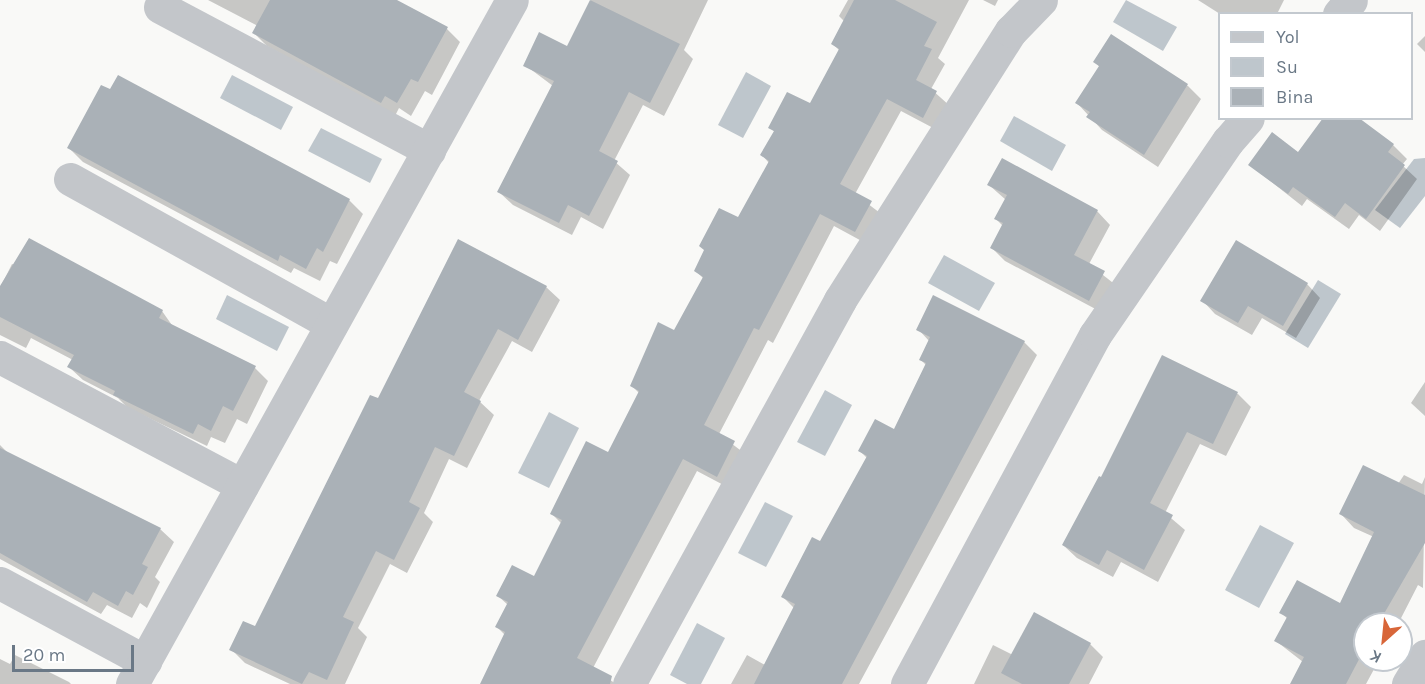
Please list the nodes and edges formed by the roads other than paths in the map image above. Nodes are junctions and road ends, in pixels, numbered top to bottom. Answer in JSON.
{"nodes":[{"id":1,"x":512,"y":0,"type":"edge"},
{"id":2,"x":1041,"y":0,"type":"edge"},
{"id":3,"x":1351,"y":0,"type":"edge"},
{"id":4,"x":159,"y":7,"type":"dead end"},
{"id":5,"x":1341,"y":12,"type":"edge"},
{"id":6,"x":1246,"y":120,"type":"edge"},
{"id":7,"x":429,"y":150,"type":"junction"},
{"id":8,"x":70,"y":178,"type":"dead end"},
{"id":9,"x":332,"y":324,"type":"junction"},
{"id":10,"x":0,"y":357,"type":"edge"},
{"id":11,"x":242,"y":485,"type":"junction"},
{"id":12,"x":0,"y":582,"type":"edge"},
{"id":13,"x":1425,"y":657,"type":"edge"},
{"id":14,"x":139,"y":673,"type":"edge"},
{"id":15,"x":629,"y":684,"type":"edge"},
{"id":16,"x":906,"y":684,"type":"edge"},
{"id":17,"x":1408,"y":684,"type":"edge"}],
"edges":[{"from":1,"to":7,"type":"street"},
{"from":2,"to":15,"type":"street"},
{"from":3,"to":5,"type":"street"},
{"from":4,"to":7,"type":"street"},
{"from":6,"to":16,"type":"street"},
{"from":7,"to":9,"type":"street"},
{"from":8,"to":9,"type":"street"},
{"from":9,"to":11,"type":"street"},
{"from":10,"to":11,"type":"street"},
{"from":11,"to":14,"type":"street"},
{"from":12,"to":14,"type":"street"},
{"from":13,"to":17,"type":"street"}]}
